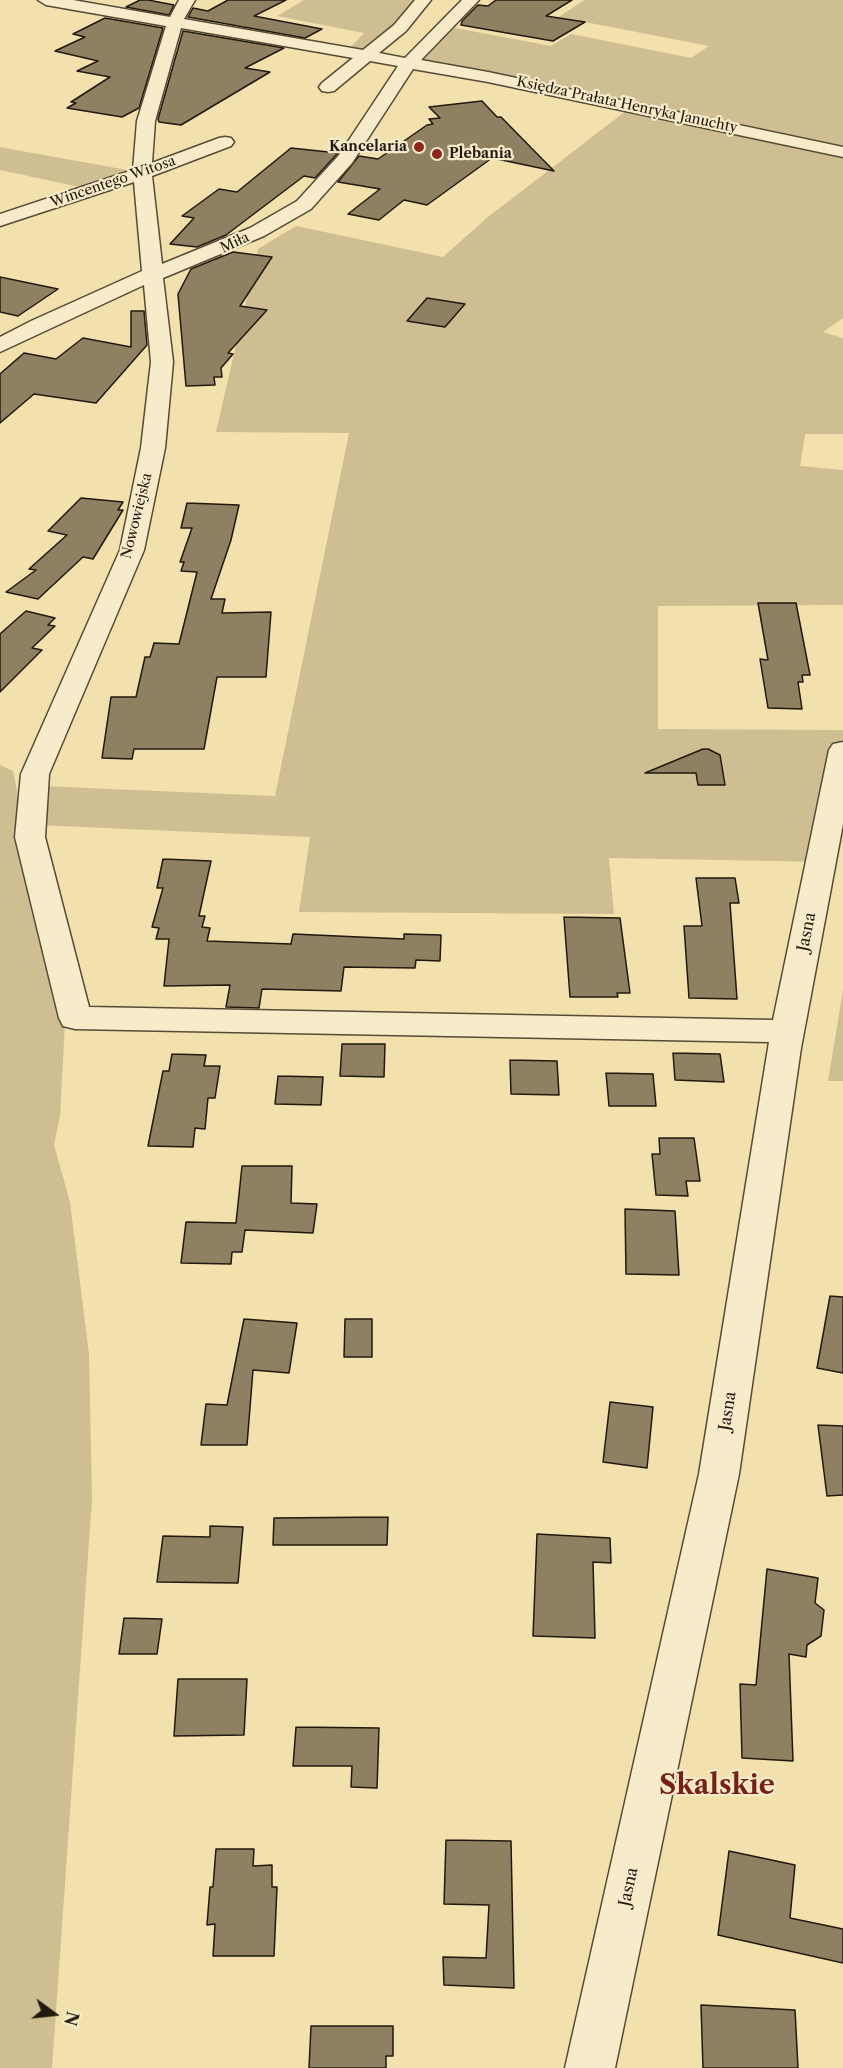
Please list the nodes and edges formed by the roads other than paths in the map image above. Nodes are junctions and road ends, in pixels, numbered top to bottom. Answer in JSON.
{"nodes":[{"id":1,"x":46,"y":0,"type":"edge"},
{"id":2,"x":187,"y":0,"type":"edge"},
{"id":3,"x":423,"y":0,"type":"edge"},
{"id":4,"x":471,"y":0,"type":"edge"},
{"id":5,"x":175,"y":22,"type":"junction"},
{"id":6,"x":368,"y":55,"type":"junction"},
{"id":7,"x":410,"y":63,"type":"junction"},
{"id":8,"x":328,"y":87,"type":"dead end"},
{"id":9,"x":225,"y":142,"type":"dead end"},
{"id":10,"x":843,"y":152,"type":"edge"},
{"id":11,"x":142,"y":173,"type":"junction"},
{"id":12,"x":0,"y":220,"type":"edge"},
{"id":13,"x":152,"y":276,"type":"junction"},
{"id":14,"x":0,"y":346,"type":"edge"},
{"id":15,"x":843,"y":750,"type":"edge"},
{"id":16,"x":788,"y":1030,"type":"junction"},
{"id":17,"x":590,"y":2068,"type":"edge"}],
"edges":[{"from":1,"to":5,"type":"street"},
{"from":2,"to":5,"type":"street","name":"Nowowiejska"},
{"from":3,"to":6,"type":"street"},
{"from":4,"to":7,"type":"street","name":"Miła"},
{"from":5,"to":6,"type":"street"},
{"from":5,"to":11,"type":"street","name":"Nowowiejska"},
{"from":6,"to":7,"type":"street"},
{"from":6,"to":8,"type":"street"},
{"from":7,"to":10,"type":"street","name":"Księdza Prałata Henryka Januchty"},
{"from":7,"to":13,"type":"street","name":"Miła"},
{"from":9,"to":11,"type":"street","name":"Wincentego Witosa"},
{"from":11,"to":12,"type":"street","name":"Wincentego Witosa"},
{"from":11,"to":13,"type":"street","name":"Nowowiejska"},
{"from":13,"to":14,"type":"street","name":"Miła"},
{"from":13,"to":16,"type":"street","name":"Nowowiejska"},
{"from":15,"to":16,"type":"street","name":"Jasna"},
{"from":16,"to":17,"type":"street","name":"Jasna"}]}
